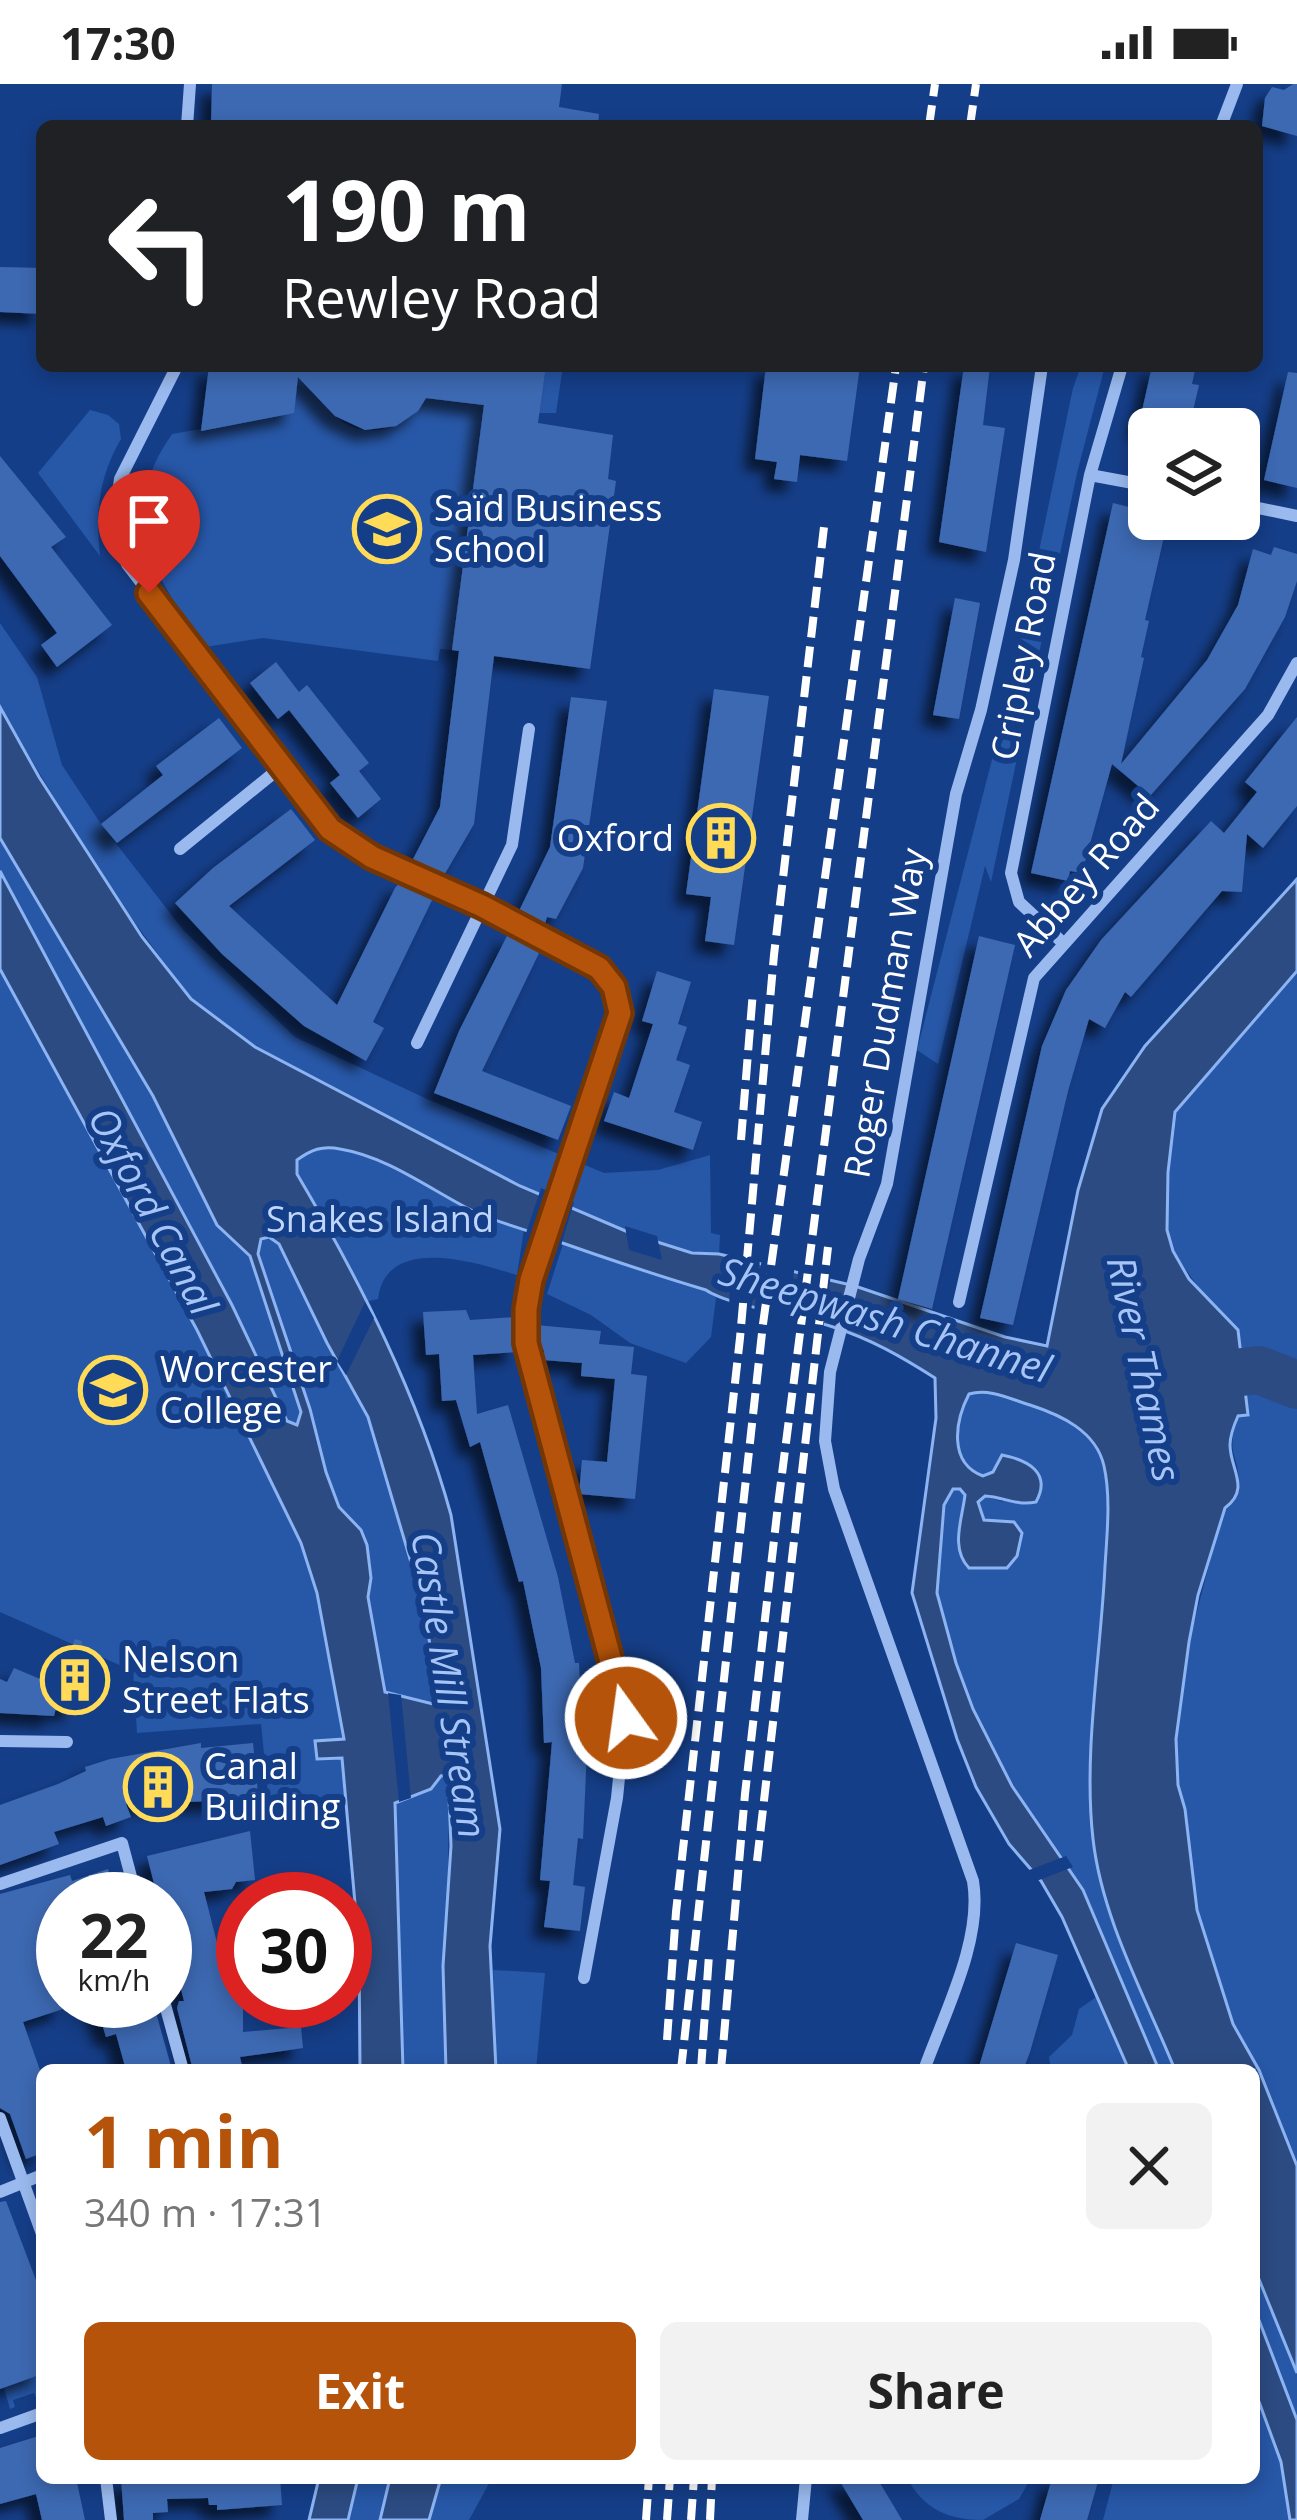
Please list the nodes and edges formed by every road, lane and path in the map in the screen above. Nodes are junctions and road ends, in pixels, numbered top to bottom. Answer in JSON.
{"nodes":[{"id":1,"x":190,"y":84,"type":"edge"},
{"id":2,"x":1237,"y":84,"type":"edge"},
{"id":3,"x":187,"y":120,"type":"edge"},
{"id":4,"x":1223,"y":120,"type":"edge"},
{"id":5,"x":174,"y":372,"type":"edge"},
{"id":6,"x":1041,"y":372,"type":"edge"},
{"id":7,"x":1120,"y":372,"type":"edge"},
{"id":8,"x":1090,"y":475,"type":"junction"},
{"id":9,"x":1128,"y":482,"type":"edge"},
{"id":10,"x":1260,"y":508,"type":"edge"},
{"id":11,"x":1297,"y":516,"type":"edge"},
{"id":12,"x":1297,"y":663,"type":"edge"},
{"id":13,"x":529,"y":729,"type":"dead end"},
{"id":14,"x":281,"y":767,"type":"junction"},
{"id":15,"x":180,"y":849,"type":"dead end"},
{"id":16,"x":482,"y":906,"type":"junction"},
{"id":17,"x":1062,"y":942,"type":"junction"},
{"id":18,"x":417,"y":1043,"type":"dead end"},
{"id":19,"x":959,"y":1302,"type":"dead end"},
{"id":20,"x":0,"y":1741,"type":"edge"},
{"id":21,"x":67,"y":1742,"type":"dead end"},
{"id":22,"x":130,"y":1872,"type":"edge"},
{"id":23,"x":0,"y":1884,"type":"edge"},
{"id":24,"x":584,"y":1978,"type":"dead end"},
{"id":25,"x":171,"y":2028,"type":"edge"},
{"id":26,"x":181,"y":2064,"type":"edge"},
{"id":27,"x":926,"y":2064,"type":"edge"},
{"id":28,"x":0,"y":2118,"type":"edge"},
{"id":29,"x":36,"y":2177,"type":"edge"},
{"id":30,"x":24,"y":2182,"type":"junction"},
{"id":31,"x":0,"y":2192,"type":"edge"},
{"id":32,"x":36,"y":2217,"type":"edge"},
{"id":33,"x":36,"y":2416,"type":"edge"},
{"id":34,"x":0,"y":2428,"type":"edge"},
{"id":35,"x":107,"y":2484,"type":"edge"},
{"id":36,"x":805,"y":2484,"type":"edge"},
{"id":37,"x":111,"y":2520,"type":"edge"},
{"id":38,"x":802,"y":2520,"type":"edge"}],
"edges":[{"from":1,"to":3,"type":"street"},
{"from":2,"to":4,"type":"street"},
{"from":5,"to":14,"type":"street"},
{"from":6,"to":27,"type":"street","name":"Roger Dudman Way"},
{"from":7,"to":8,"type":"street","name":"Cripley Road"},
{"from":8,"to":9,"type":"street"},
{"from":8,"to":17,"type":"street","name":"Cripley Road"},
{"from":10,"to":11,"type":"street"},
{"from":12,"to":17,"type":"street","name":"Abbey Road"},
{"from":13,"to":16,"type":"street"},
{"from":14,"to":15,"type":"street"},
{"from":14,"to":16,"type":"street"},
{"from":16,"to":18,"type":"street"},
{"from":16,"to":24,"type":"street"},
{"from":17,"to":19,"type":"street","name":"Abbey Road"},
{"from":20,"to":21,"type":"street"},
{"from":22,"to":23,"type":"street"},
{"from":25,"to":26,"type":"street"},
{"from":28,"to":30,"type":"street"},
{"from":29,"to":30,"type":"street"},
{"from":30,"to":31,"type":"street"},
{"from":30,"to":32,"type":"street"},
{"from":33,"to":34,"type":"street"},
{"from":35,"to":37,"type":"street"},
{"from":36,"to":38,"type":"street"}]}
